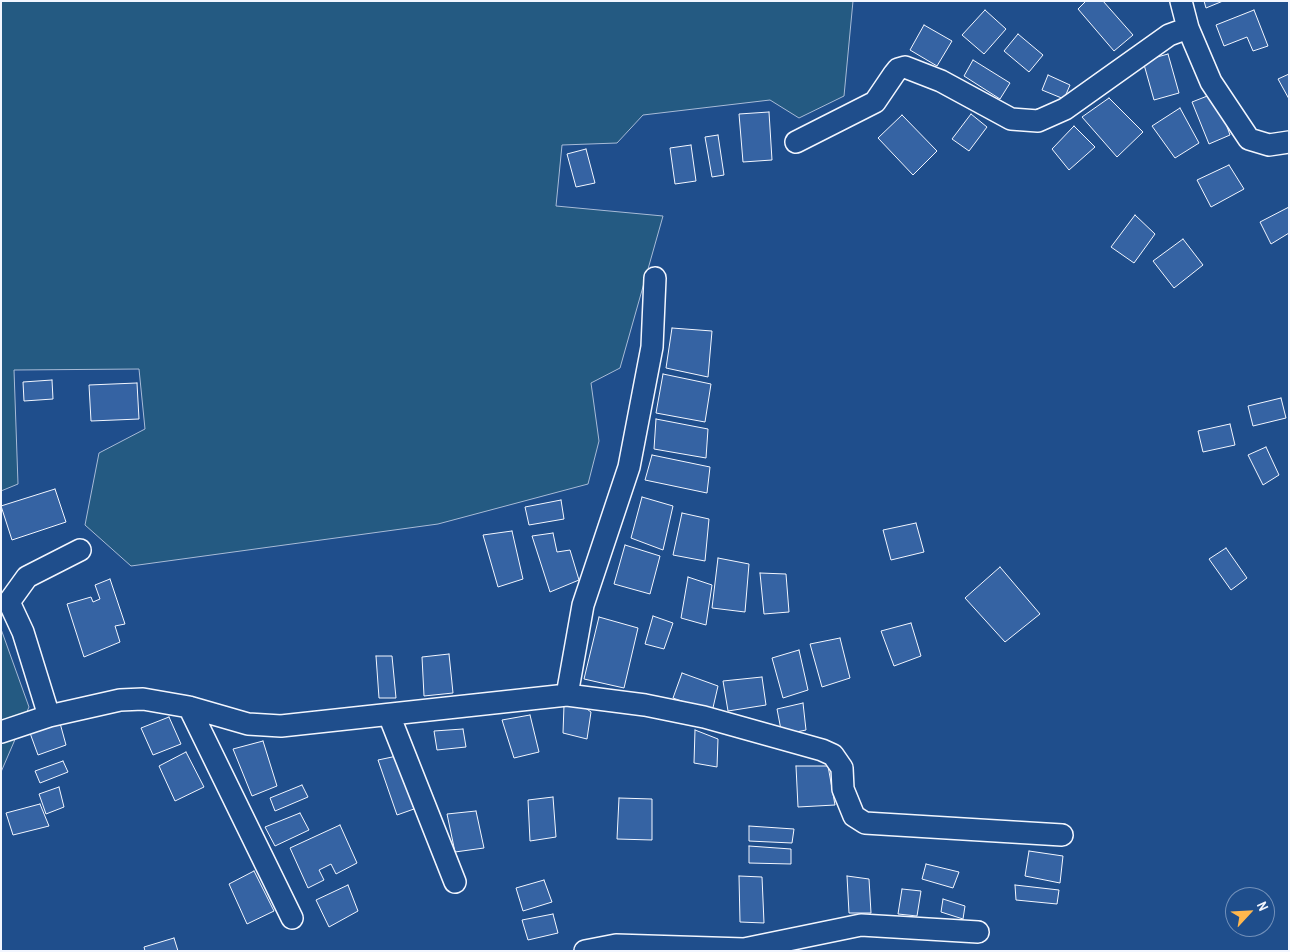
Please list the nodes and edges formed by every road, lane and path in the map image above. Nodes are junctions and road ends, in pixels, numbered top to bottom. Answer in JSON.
{"nodes":[{"id":1,"x":1182,"y":1,"type":"edge"},
{"id":2,"x":1188,"y":28,"type":"junction"},
{"id":3,"x":796,"y":142,"type":"dead end"},
{"id":4,"x":1289,"y":142,"type":"edge"},
{"id":5,"x":655,"y":278,"type":"dead end"},
{"id":6,"x":80,"y":550,"type":"dead end"},
{"id":7,"x":567,"y":695,"type":"junction"},
{"id":8,"x":189,"y":707,"type":"junction"},
{"id":9,"x":389,"y":714,"type":"junction"},
{"id":10,"x":49,"y":716,"type":"junction"},
{"id":11,"x":1,"y":732,"type":"edge"},
{"id":12,"x":1062,"y":835,"type":"dead end"},
{"id":13,"x":455,"y":882,"type":"dead end"},
{"id":14,"x":292,"y":918,"type":"dead end"},
{"id":15,"x":978,"y":932,"type":"dead end"},
{"id":16,"x":585,"y":951,"type":"edge"}],
"edges":[{"from":1,"to":2,"type":"street"},
{"from":2,"to":3,"type":"street"},
{"from":2,"to":4,"type":"street"},
{"from":5,"to":7,"type":"street"},
{"from":6,"to":10,"type":"street"},
{"from":7,"to":9,"type":"street"},
{"from":7,"to":12,"type":"street"},
{"from":8,"to":9,"type":"street"},
{"from":8,"to":10,"type":"street"},
{"from":8,"to":14,"type":"street"},
{"from":9,"to":13,"type":"street"},
{"from":10,"to":11,"type":"street"},
{"from":15,"to":16,"type":"street"}]}
